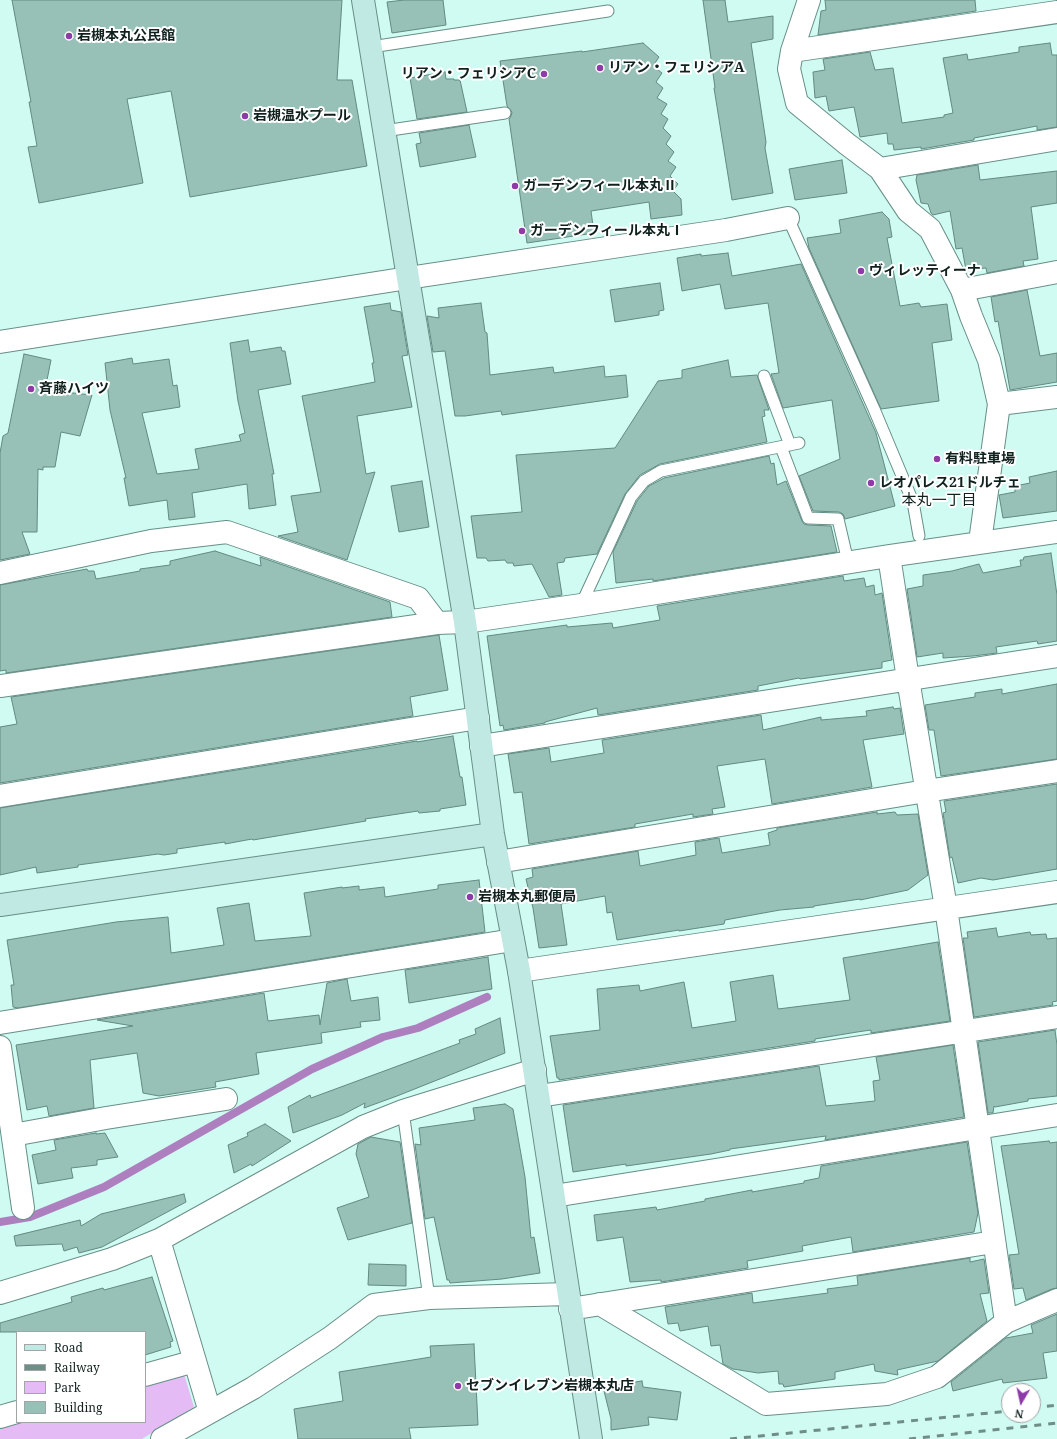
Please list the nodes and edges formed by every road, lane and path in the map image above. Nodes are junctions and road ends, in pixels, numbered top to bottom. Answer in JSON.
{"nodes":[{"id":1,"x":363,"y":0,"type":"edge"},
{"id":2,"x":809,"y":0,"type":"edge"},
{"id":3,"x":608,"y":11,"type":"dead end"},
{"id":4,"x":1057,"y":12,"type":"edge"},
{"id":5,"x":371,"y":47,"type":"junction"},
{"id":6,"x":792,"y":51,"type":"junction"},
{"id":7,"x":505,"y":113,"type":"dead end"},
{"id":8,"x":384,"y":130,"type":"junction"},
{"id":9,"x":1057,"y":139,"type":"edge"},
{"id":10,"x":880,"y":169,"type":"junction"},
{"id":11,"x":788,"y":218,"type":"joint"},
{"id":12,"x":1057,"y":272,"type":"edge"},
{"id":13,"x":408,"y":278,"type":"junction"},
{"id":14,"x":962,"y":290,"type":"junction"},
{"id":15,"x":0,"y":342,"type":"edge"},
{"id":16,"x":764,"y":376,"type":"dead end"},
{"id":17,"x":1057,"y":397,"type":"edge"},
{"id":18,"x":999,"y":404,"type":"junction"},
{"id":19,"x":790,"y":445,"type":"junction"},
{"id":20,"x":1057,"y":532,"type":"edge"},
{"id":21,"x":919,"y":536,"type":"dead end"},
{"id":22,"x":980,"y":542,"type":"junction"},
{"id":23,"x":889,"y":556,"type":"junction"},
{"id":24,"x":848,"y":562,"type":"junction"},
{"id":25,"x":0,"y":573,"type":"edge"},
{"id":26,"x":581,"y":605,"type":"junction"},
{"id":27,"x":465,"y":622,"type":"junction"},
{"id":28,"x":437,"y":623,"type":"junction"},
{"id":29,"x":1057,"y":656,"type":"edge"},
{"id":30,"x":908,"y":679,"type":"junction"},
{"id":31,"x":0,"y":686,"type":"edge"},
{"id":32,"x":478,"y":718,"type":"junction"},
{"id":33,"x":482,"y":746,"type":"junction"},
{"id":34,"x":1057,"y":771,"type":"edge"},
{"id":35,"x":926,"y":791,"type":"junction"},
{"id":36,"x":0,"y":796,"type":"edge"},
{"id":37,"x":493,"y":834,"type":"junction"},
{"id":38,"x":498,"y":862,"type":"junction"},
{"id":39,"x":1057,"y":892,"type":"edge"},
{"id":40,"x":0,"y":905,"type":"edge"},
{"id":41,"x":946,"y":908,"type":"junction"},
{"id":42,"x":513,"y":940,"type":"junction"},
{"id":43,"x":520,"y":971,"type":"junction"},
{"id":44,"x":1057,"y":1017,"type":"edge"},
{"id":45,"x":0,"y":1023,"type":"edge"},
{"id":46,"x":964,"y":1032,"type":"junction"},
{"id":47,"x":0,"y":1047,"type":"edge"},
{"id":48,"x":535,"y":1070,"type":"junction"},
{"id":49,"x":539,"y":1096,"type":"junction"},
{"id":50,"x":226,"y":1099,"type":"dead end"},
{"id":51,"x":403,"y":1112,"type":"junction"},
{"id":52,"x":1057,"y":1115,"type":"edge"},
{"id":53,"x":977,"y":1127,"type":"junction"},
{"id":54,"x":6,"y":1137,"type":"edge"},
{"id":55,"x":554,"y":1196,"type":"junction"},
{"id":56,"x":23,"y":1208,"type":"dead end"},
{"id":57,"x":159,"y":1240,"type":"junction"},
{"id":58,"x":994,"y":1242,"type":"junction"},
{"id":59,"x":0,"y":1292,"type":"edge"},
{"id":60,"x":429,"y":1298,"type":"junction"},
{"id":61,"x":1057,"y":1300,"type":"edge"},
{"id":62,"x":569,"y":1302,"type":"junction"},
{"id":63,"x":600,"y":1304,"type":"junction"},
{"id":64,"x":1006,"y":1322,"type":"junction"},
{"id":65,"x":195,"y":1361,"type":"junction"},
{"id":66,"x":146,"y":1375,"type":"edge"},
{"id":67,"x":16,"y":1412,"type":"edge"},
{"id":68,"x":210,"y":1412,"type":"junction"},
{"id":69,"x":0,"y":1417,"type":"edge"},
{"id":70,"x":162,"y":1439,"type":"edge"},
{"id":71,"x":591,"y":1439,"type":"edge"}],
"edges":[{"from":1,"to":5,"type":"street"},
{"from":2,"to":6,"type":"street"},
{"from":3,"to":5,"type":"lane"},
{"from":4,"to":6,"type":"street"},
{"from":5,"to":8,"type":"street"},
{"from":6,"to":10,"type":"street"},
{"from":7,"to":8,"type":"lane"},
{"from":8,"to":13,"type":"street"},
{"from":9,"to":10,"type":"street"},
{"from":10,"to":14,"type":"street"},
{"from":11,"to":13,"type":"street"},
{"from":11,"to":21,"type":"lane"},
{"from":12,"to":14,"type":"street"},
{"from":13,"to":15,"type":"street"},
{"from":13,"to":27,"type":"street"},
{"from":14,"to":18,"type":"street"},
{"from":16,"to":19,"type":"lane"},
{"from":17,"to":18,"type":"street"},
{"from":18,"to":22,"type":"street"},
{"from":19,"to":24,"type":"lane"},
{"from":19,"to":26,"type":"lane"},
{"from":20,"to":22,"type":"street"},
{"from":22,"to":23,"type":"street"},
{"from":23,"to":24,"type":"street"},
{"from":23,"to":30,"type":"street"},
{"from":24,"to":26,"type":"street"},
{"from":25,"to":28,"type":"street"},
{"from":26,"to":27,"type":"street"},
{"from":27,"to":28,"type":"street"},
{"from":27,"to":32,"type":"street"},
{"from":28,"to":31,"type":"street"},
{"from":29,"to":30,"type":"street"},
{"from":30,"to":33,"type":"street"},
{"from":30,"to":35,"type":"street"},
{"from":32,"to":33,"type":"street"},
{"from":32,"to":36,"type":"street"},
{"from":33,"to":37,"type":"street"},
{"from":34,"to":35,"type":"street"},
{"from":35,"to":38,"type":"street"},
{"from":35,"to":41,"type":"street"},
{"from":37,"to":38,"type":"street"},
{"from":37,"to":40,"type":"street"},
{"from":38,"to":42,"type":"street"},
{"from":39,"to":41,"type":"street"},
{"from":41,"to":43,"type":"street"},
{"from":41,"to":46,"type":"street"},
{"from":42,"to":43,"type":"street"},
{"from":42,"to":45,"type":"street"},
{"from":43,"to":48,"type":"street"},
{"from":44,"to":46,"type":"street"},
{"from":46,"to":49,"type":"street"},
{"from":46,"to":53,"type":"street"},
{"from":47,"to":54,"type":"street"},
{"from":48,"to":49,"type":"street"},
{"from":48,"to":51,"type":"street"},
{"from":49,"to":55,"type":"street"},
{"from":50,"to":54,"type":"street"},
{"from":51,"to":57,"type":"street"},
{"from":51,"to":60,"type":"lane"},
{"from":52,"to":53,"type":"street"},
{"from":53,"to":55,"type":"street"},
{"from":53,"to":58,"type":"street"},
{"from":54,"to":56,"type":"street"},
{"from":55,"to":62,"type":"street"},
{"from":57,"to":59,"type":"street"},
{"from":57,"to":65,"type":"street"},
{"from":58,"to":63,"type":"street"},
{"from":58,"to":64,"type":"street"},
{"from":60,"to":62,"type":"street"},
{"from":60,"to":68,"type":"street"},
{"from":61,"to":64,"type":"street"},
{"from":62,"to":63,"type":"street"},
{"from":62,"to":71,"type":"street"},
{"from":63,"to":64,"type":"street"},
{"from":65,"to":66,"type":"street"},
{"from":65,"to":68,"type":"street"},
{"from":67,"to":69,"type":"street"},
{"from":68,"to":70,"type":"street"}]}
